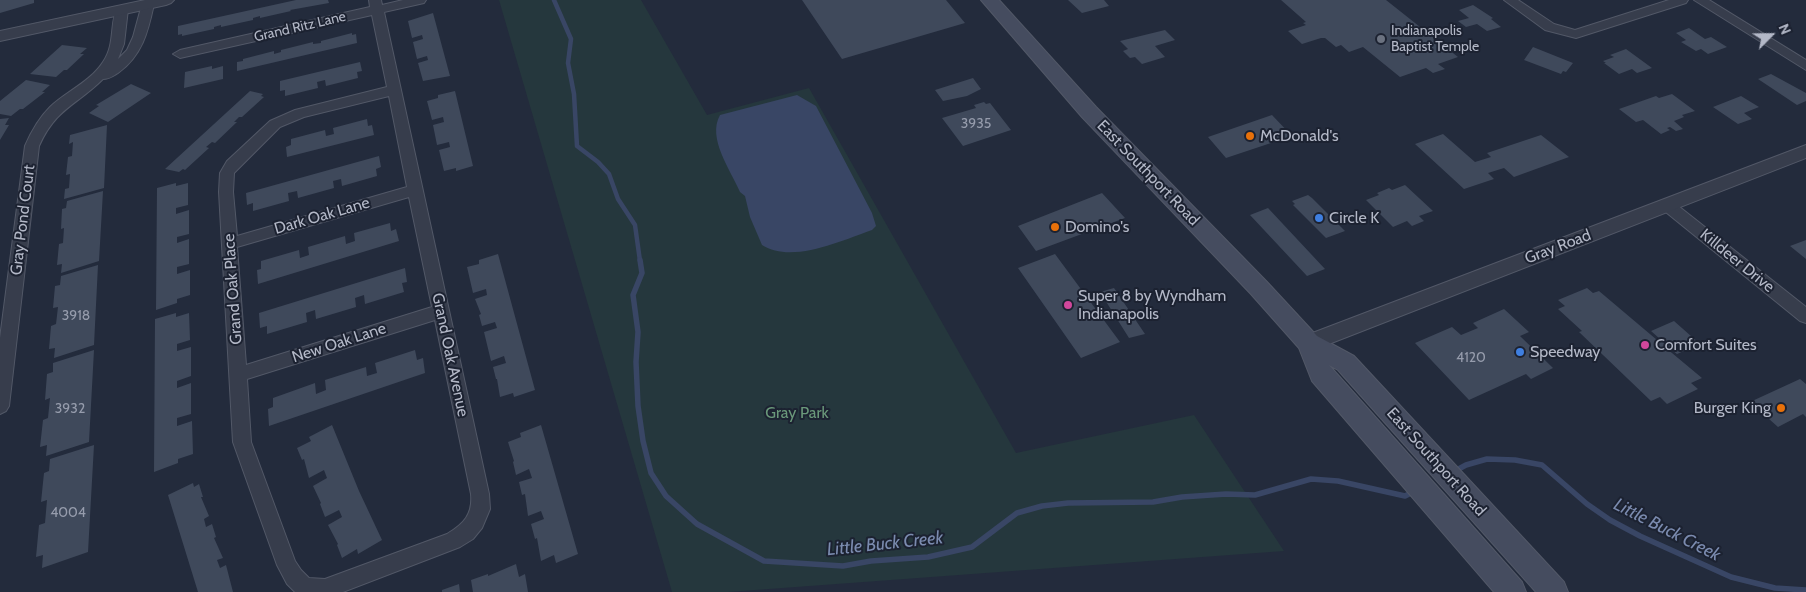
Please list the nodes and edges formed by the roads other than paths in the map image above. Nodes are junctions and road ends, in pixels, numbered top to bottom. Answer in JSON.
{"nodes":[{"id":1,"x":166,"y":0,"type":"edge"},
{"id":2,"x":420,"y":0,"type":"edge"},
{"id":3,"x":990,"y":0,"type":"edge"},
{"id":4,"x":1510,"y":0,"type":"edge"},
{"id":5,"x":1682,"y":0,"type":"edge"},
{"id":6,"x":1700,"y":0,"type":"edge"},
{"id":7,"x":135,"y":5,"type":"edge"},
{"id":8,"x":376,"y":5,"type":"edge"},
{"id":9,"x":0,"y":36,"type":"edge"},
{"id":10,"x":180,"y":54,"type":"dead end"},
{"id":11,"x":1806,"y":66,"type":"edge"},
{"id":12,"x":87,"y":87,"type":"junction"},
{"id":13,"x":394,"y":90,"type":"junction"},
{"id":14,"x":1806,"y":151,"type":"edge"},
{"id":15,"x":414,"y":190,"type":"junction"},
{"id":16,"x":1668,"y":205,"type":"junction"},
{"id":17,"x":230,"y":243,"type":"junction"},
{"id":18,"x":441,"y":311,"type":"junction"},
{"id":19,"x":1806,"y":316,"type":"edge"},
{"id":20,"x":1309,"y":343,"type":"junction"},
{"id":21,"x":238,"y":376,"type":"junction"},
{"id":22,"x":0,"y":406,"type":"edge"},
{"id":23,"x":301,"y":586,"type":"joint"},
{"id":24,"x":1512,"y":592,"type":"edge"},
{"id":25,"x":1554,"y":592,"type":"edge"}],
"edges":[{"from":1,"to":7,"type":"street"},
{"from":2,"to":8,"type":"street","name":"Grand Ritz Lane"},
{"from":3,"to":20,"type":"main road","name":"East Southport Road"},
{"from":4,"to":5,"type":"street"},
{"from":6,"to":11,"type":"street"},
{"from":7,"to":9,"type":"street"},
{"from":7,"to":12,"type":"street","name":"Gray Pond Court"},
{"from":7,"to":12,"type":"street","name":"Gray Pond Court"},
{"from":8,"to":10,"type":"street","name":"Grand Ritz Lane"},
{"from":8,"to":13,"type":"street","name":"Grand Oak Avenue"},
{"from":12,"to":22,"type":"street","name":"Gray Pond Court"},
{"from":13,"to":15,"type":"street","name":"Grand Oak Avenue"},
{"from":13,"to":17,"type":"street","name":"Grand Oak Place"},
{"from":14,"to":16,"type":"street","name":"Gray Road"},
{"from":15,"to":17,"type":"street","name":"Dark Oak Lane"},
{"from":15,"to":18,"type":"street","name":"Grand Oak Avenue"},
{"from":16,"to":19,"type":"street","name":"Killdeer Drive"},
{"from":16,"to":20,"type":"street","name":"Gray Road"},
{"from":17,"to":21,"type":"street","name":"Grand Oak Place"},
{"from":18,"to":21,"type":"street","name":"New Oak Lane"},
{"from":18,"to":23,"type":"street","name":"Grand Oak Avenue"},
{"from":20,"to":24,"type":"main road","name":"East Southport Road"},
{"from":20,"to":25,"type":"main road","name":"East Southport Road"},
{"from":21,"to":23,"type":"street","name":"Grand Oak Place"}]}
